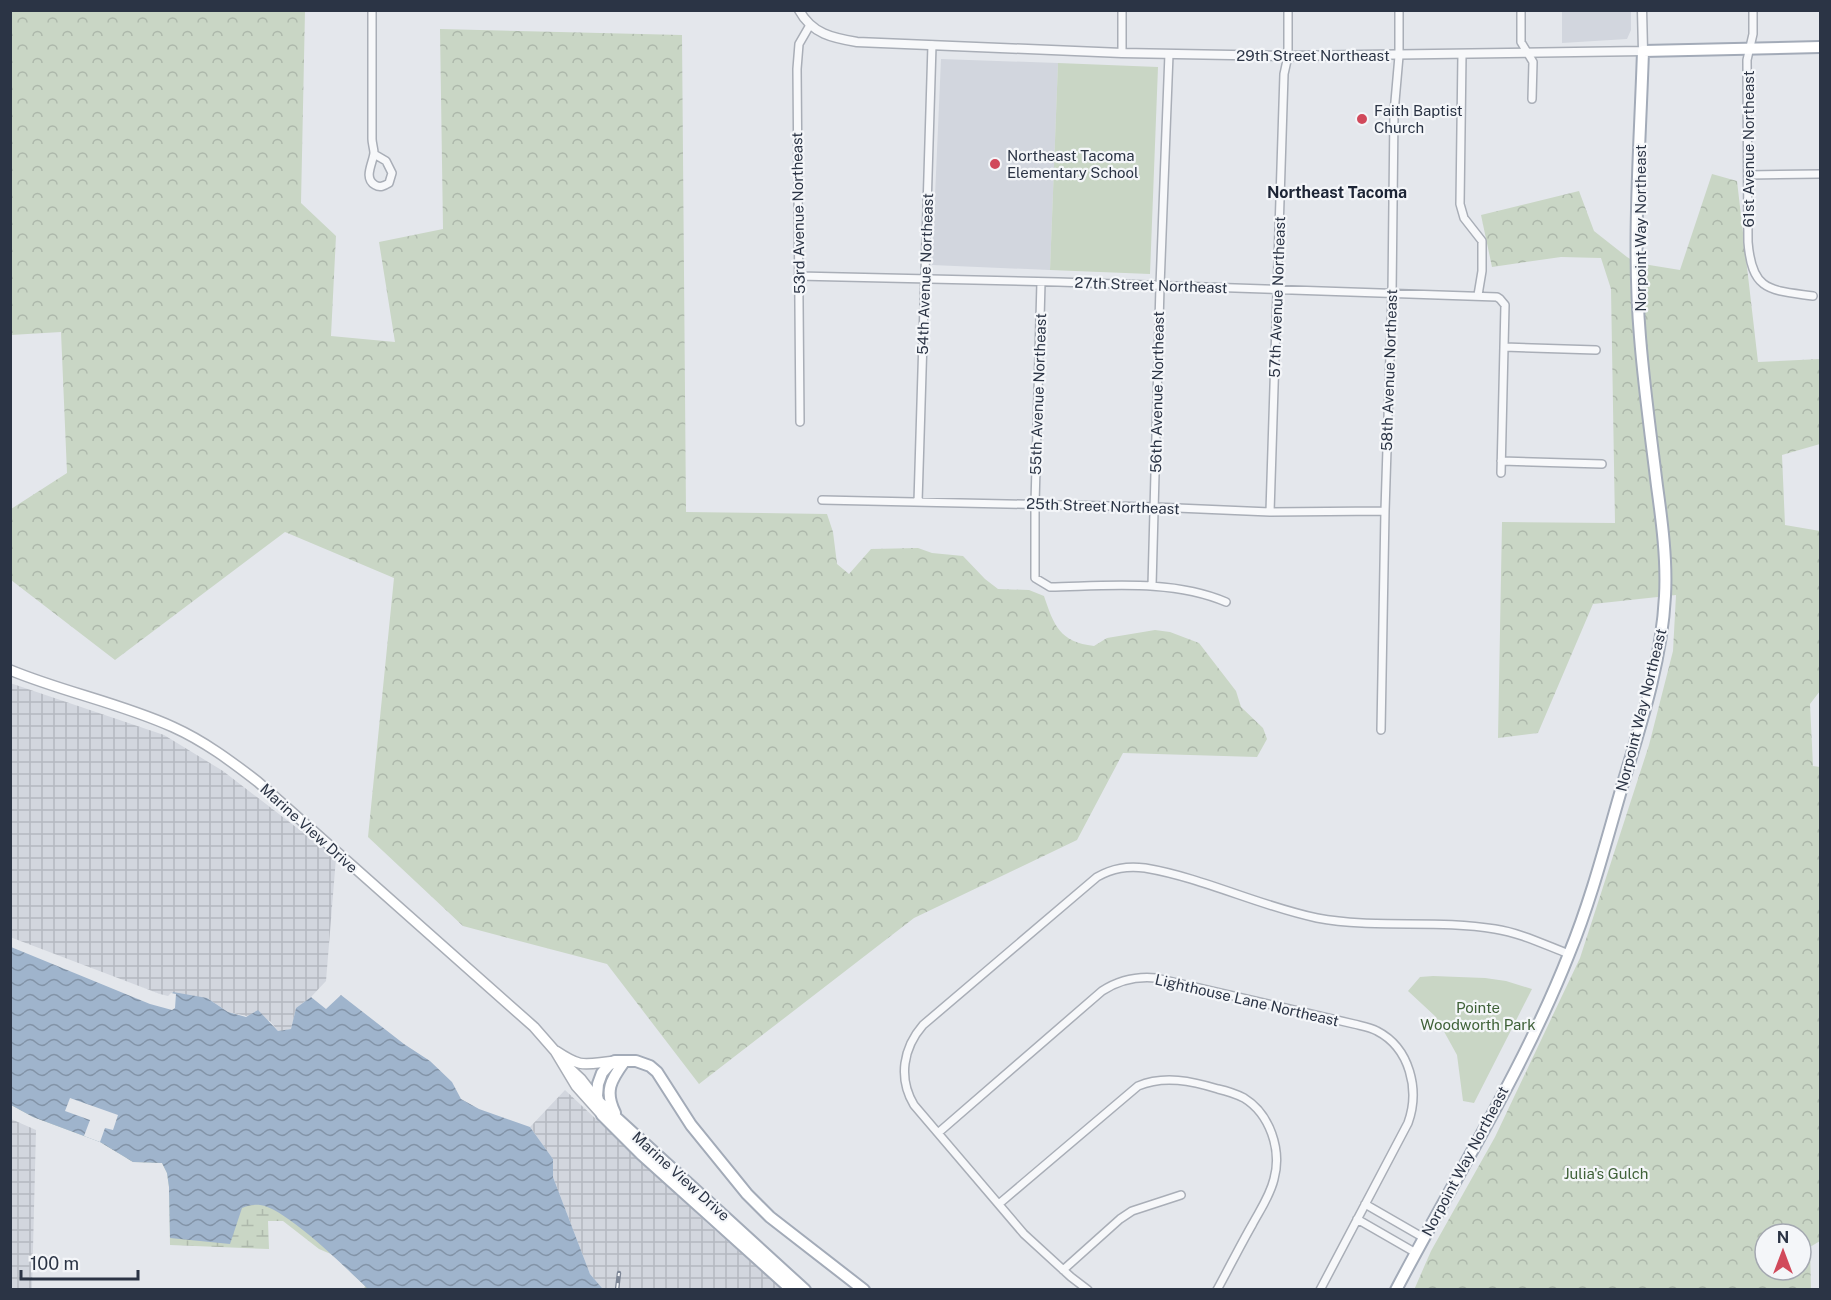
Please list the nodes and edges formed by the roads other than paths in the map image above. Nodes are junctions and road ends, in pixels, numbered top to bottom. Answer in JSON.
{"nodes":[{"id":1,"x":372,"y":10,"type":"edge"},
{"id":2,"x":799,"y":10,"type":"edge"},
{"id":3,"x":1122,"y":10,"type":"edge"},
{"id":4,"x":1288,"y":10,"type":"edge"},
{"id":5,"x":1399,"y":10,"type":"edge"},
{"id":6,"x":1521,"y":10,"type":"edge"},
{"id":7,"x":1642,"y":10,"type":"edge"},
{"id":8,"x":1753,"y":10,"type":"edge"},
{"id":9,"x":810,"y":25,"type":"junction"},
{"id":10,"x":932,"y":45,"type":"junction"},
{"id":11,"x":1821,"y":47,"type":"edge"},
{"id":12,"x":1749,"y":49,"type":"junction"},
{"id":13,"x":1643,"y":51,"type":"junction"},
{"id":14,"x":1526,"y":52,"type":"junction"},
{"id":15,"x":1122,"y":53,"type":"junction"},
{"id":16,"x":1169,"y":54,"type":"junction"},
{"id":17,"x":1462,"y":54,"type":"junction"},
{"id":18,"x":1399,"y":56,"type":"junction"},
{"id":19,"x":1288,"y":57,"type":"junction"},
{"id":20,"x":1532,"y":99,"type":"dead end"},
{"id":21,"x":374,"y":154,"type":"junction"},
{"id":22,"x":1821,"y":174,"type":"edge"},
{"id":23,"x":1748,"y":175,"type":"junction"},
{"id":24,"x":798,"y":276,"type":"junction"},
{"id":25,"x":924,"y":280,"type":"junction"},
{"id":26,"x":1041,"y":282,"type":"junction"},
{"id":27,"x":1160,"y":286,"type":"junction"},
{"id":28,"x":1277,"y":290,"type":"junction"},
{"id":29,"x":1392,"y":294,"type":"junction"},
{"id":30,"x":1478,"y":295,"type":"junction"},
{"id":31,"x":1813,"y":296,"type":"dead end"},
{"id":32,"x":1504,"y":347,"type":"junction"},
{"id":33,"x":1596,"y":350,"type":"dead end"},
{"id":34,"x":800,"y":422,"type":"dead end"},
{"id":35,"x":1502,"y":461,"type":"junction"},
{"id":36,"x":1602,"y":464,"type":"dead end"},
{"id":37,"x":1501,"y":473,"type":"dead end"},
{"id":38,"x":822,"y":500,"type":"dead end"},
{"id":39,"x":918,"y":502,"type":"junction"},
{"id":40,"x":1035,"y":504,"type":"junction"},
{"id":41,"x":1154,"y":507,"type":"junction"},
{"id":42,"x":1385,"y":511,"type":"junction"},
{"id":43,"x":1270,"y":512,"type":"junction"},
{"id":44,"x":1152,"y":586,"type":"junction"},
{"id":45,"x":1226,"y":602,"type":"dead end"},
{"id":46,"x":10,"y":670,"type":"edge"},
{"id":47,"x":1381,"y":730,"type":"dead end"},
{"id":48,"x":1569,"y":954,"type":"junction"},
{"id":49,"x":555,"y":1051,"type":"junction"},
{"id":50,"x":560,"y":1060,"type":"junction"},
{"id":51,"x":619,"y":1065,"type":"junction"},
{"id":52,"x":581,"y":1078,"type":"junction"},
{"id":53,"x":600,"y":1078,"type":"junction"},
{"id":54,"x":598,"y":1101,"type":"junction"},
{"id":55,"x":602,"y":1115,"type":"junction"},
{"id":56,"x":617,"y":1119,"type":"junction"},
{"id":57,"x":938,"y":1133,"type":"junction"},
{"id":58,"x":1181,"y":1195,"type":"dead end"},
{"id":59,"x":999,"y":1203,"type":"junction"},
{"id":60,"x":1365,"y":1204,"type":"junction"},
{"id":61,"x":1357,"y":1219,"type":"junction"},
{"id":62,"x":1424,"y":1238,"type":"junction"},
{"id":63,"x":1416,"y":1252,"type":"junction"},
{"id":64,"x":1063,"y":1270,"type":"junction"},
{"id":65,"x":792,"y":1290,"type":"edge"},
{"id":66,"x":805,"y":1290,"type":"edge"},
{"id":67,"x":864,"y":1290,"type":"edge"},
{"id":68,"x":1088,"y":1290,"type":"edge"},
{"id":69,"x":1217,"y":1290,"type":"edge"},
{"id":70,"x":1320,"y":1290,"type":"edge"},
{"id":71,"x":1396,"y":1290,"type":"edge"}],
"edges":[{"from":1,"to":21,"type":"street"},
{"from":2,"to":9,"type":"street"},
{"from":3,"to":15,"type":"street"},
{"from":4,"to":19,"type":"street","name":"57th Avenue Northeast"},
{"from":5,"to":18,"type":"street","name":"58th Avenue Northeast"},
{"from":6,"to":14,"type":"street"},
{"from":7,"to":13,"type":"street","name":"Norpoint Way Northeast"},
{"from":8,"to":12,"type":"street","name":"61st Avenue Northeast"},
{"from":9,"to":10,"type":"street","name":"29th Street Northeast"},
{"from":9,"to":24,"type":"street","name":"53rd Avenue Northeast"},
{"from":10,"to":15,"type":"street","name":"29th Street Northeast"},
{"from":10,"to":25,"type":"street","name":"54th Avenue Northeast"},
{"from":11,"to":12,"type":"main road","name":"29th Street Northeast"},
{"from":12,"to":13,"type":"main road","name":"29th Street Northeast"},
{"from":12,"to":23,"type":"street","name":"61st Avenue Northeast"},
{"from":13,"to":14,"type":"street","name":"29th Street Northeast"},
{"from":13,"to":48,"type":"main road","name":"Norpoint Way Northeast"},
{"from":14,"to":17,"type":"street","name":"29th Street Northeast"},
{"from":14,"to":20,"type":"street"},
{"from":15,"to":16,"type":"street","name":"29th Street Northeast"},
{"from":16,"to":19,"type":"street","name":"29th Street Northeast"},
{"from":16,"to":27,"type":"street","name":"56th Avenue Northeast"},
{"from":17,"to":18,"type":"street","name":"29th Street Northeast"},
{"from":17,"to":30,"type":"street"},
{"from":18,"to":19,"type":"street","name":"29th Street Northeast"},
{"from":18,"to":29,"type":"street","name":"58th Avenue Northeast"},
{"from":19,"to":28,"type":"street","name":"57th Avenue Northeast"},
{"from":21,"to":21,"type":"street"},
{"from":22,"to":23,"type":"street"},
{"from":23,"to":31,"type":"street","name":"61st Avenue Northeast"},
{"from":24,"to":25,"type":"street","name":"27th Street Northeast"},
{"from":24,"to":34,"type":"street","name":"53rd Avenue Northeast"},
{"from":25,"to":26,"type":"street","name":"27th Street Northeast"},
{"from":25,"to":39,"type":"street","name":"54th Avenue Northeast"},
{"from":26,"to":27,"type":"street","name":"27th Street Northeast"},
{"from":26,"to":40,"type":"street","name":"55th Avenue Northeast"},
{"from":27,"to":28,"type":"street","name":"27th Street Northeast"},
{"from":27,"to":41,"type":"street","name":"56th Avenue Northeast"},
{"from":28,"to":29,"type":"street","name":"27th Street Northeast"},
{"from":28,"to":43,"type":"street","name":"57th Avenue Northeast"},
{"from":29,"to":30,"type":"street","name":"27th Street Northeast"},
{"from":29,"to":42,"type":"street","name":"58th Avenue Northeast"},
{"from":30,"to":32,"type":"street","name":"27th Street Northeast"},
{"from":32,"to":33,"type":"street"},
{"from":32,"to":35,"type":"street"},
{"from":35,"to":36,"type":"street"},
{"from":35,"to":37,"type":"street"},
{"from":38,"to":39,"type":"street","name":"25th Street Northeast"},
{"from":39,"to":40,"type":"street","name":"25th Street Northeast"},
{"from":40,"to":41,"type":"street","name":"25th Street Northeast"},
{"from":40,"to":44,"type":"street","name":"55th Avenue Northeast"},
{"from":41,"to":43,"type":"street","name":"25th Street Northeast"},
{"from":41,"to":44,"type":"street","name":"56th Avenue Northeast"},
{"from":42,"to":43,"type":"street","name":"25th Street Northeast"},
{"from":42,"to":47,"type":"street","name":"58th Avenue Northeast"},
{"from":44,"to":45,"type":"street"},
{"from":46,"to":49,"type":"main road","name":"Marine View Drive"},
{"from":48,"to":57,"type":"street"},
{"from":48,"to":62,"type":"main road","name":"Norpoint Way Northeast"},
{"from":49,"to":50,"type":"main road","name":"Marine View Drive"},
{"from":49,"to":51,"type":"main road"},
{"from":50,"to":52,"type":"main road","name":"Marine View Drive"},
{"from":50,"to":55,"type":"main road","name":"Marine View Drive"},
{"from":51,"to":53,"type":"main road"},
{"from":51,"to":56,"type":"main road"},
{"from":51,"to":67,"type":"main road"},
{"from":52,"to":53,"type":"main road"},
{"from":52,"to":54,"type":"main road","name":"Marine View Drive"},
{"from":53,"to":54,"type":"main road"},
{"from":54,"to":55,"type":"main road"},
{"from":54,"to":56,"type":"main road","name":"Marine View Drive"},
{"from":55,"to":65,"type":"main road","name":"Marine View Drive"},
{"from":56,"to":66,"type":"main road","name":"Marine View Drive"},
{"from":57,"to":59,"type":"street"},
{"from":57,"to":60,"type":"street","name":"Lighthouse Lane Northeast"},
{"from":58,"to":64,"type":"street"},
{"from":59,"to":64,"type":"street"},
{"from":59,"to":69,"type":"street"},
{"from":60,"to":61,"type":"street","name":"Lighthouse Lane Northeast"},
{"from":60,"to":62,"type":"street"},
{"from":61,"to":63,"type":"street"},
{"from":61,"to":70,"type":"street","name":"Lighthouse Lane Northeast"},
{"from":62,"to":63,"type":"main road","name":"Norpoint Way Northeast"},
{"from":63,"to":71,"type":"main road","name":"Norpoint Way Northeast"},
{"from":64,"to":68,"type":"street"}]}
